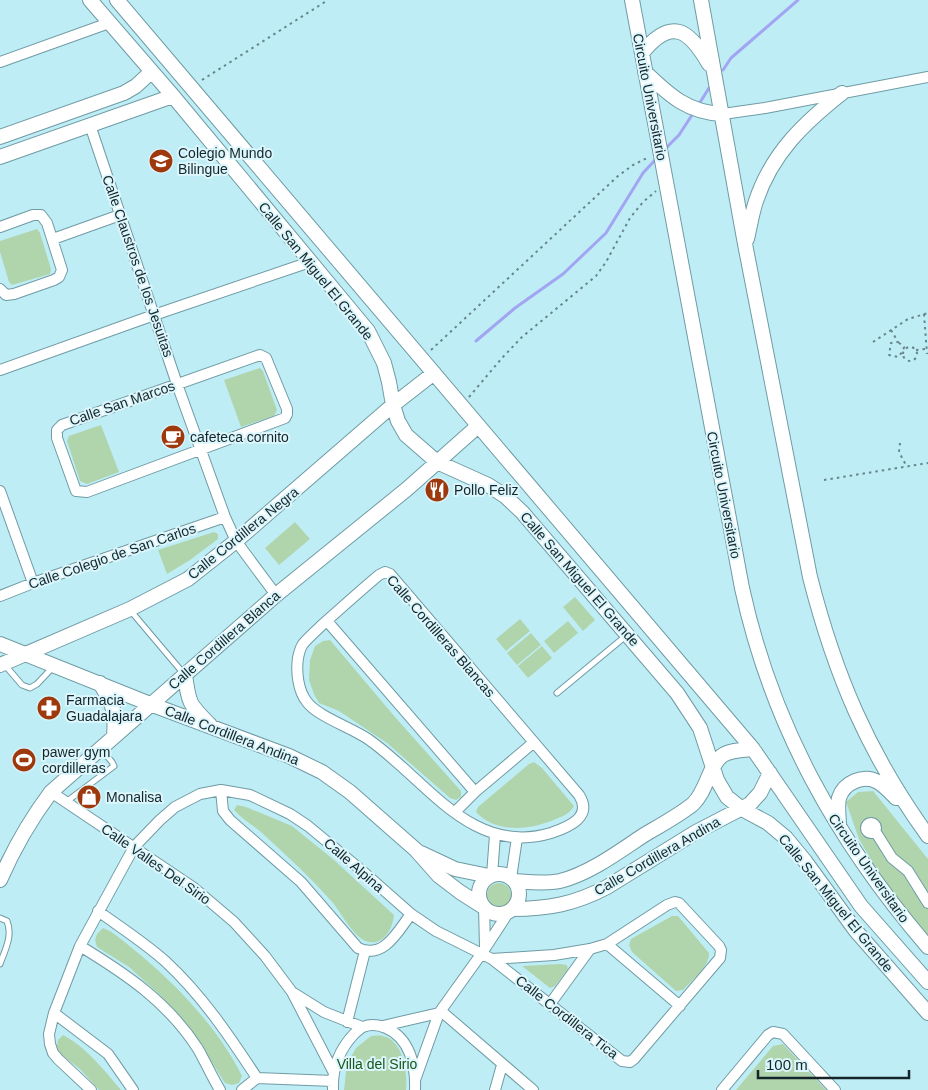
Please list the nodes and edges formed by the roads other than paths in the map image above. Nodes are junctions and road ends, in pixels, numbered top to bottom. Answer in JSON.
{"nodes":[{"id":1,"x":90,"y":0,"type":"edge"},
{"id":2,"x":117,"y":0,"type":"edge"},
{"id":3,"x":632,"y":0,"type":"edge"},
{"id":4,"x":701,"y":0,"type":"edge"},
{"id":5,"x":109,"y":23,"type":"junction"},
{"id":6,"x":642,"y":53,"type":"junction"},
{"id":7,"x":0,"y":62,"type":"edge"},
{"id":8,"x":151,"y":72,"type":"junction"},
{"id":9,"x":646,"y":72,"type":"junction"},
{"id":10,"x":715,"y":73,"type":"junction"},
{"id":11,"x":928,"y":77,"type":"edge"},
{"id":12,"x":842,"y":93,"type":"junction"},
{"id":13,"x":173,"y":96,"type":"junction"},
{"id":14,"x":722,"y":114,"type":"junction"},
{"id":15,"x":90,"y":125,"type":"junction"},
{"id":16,"x":0,"y":137,"type":"edge"},
{"id":17,"x":0,"y":158,"type":"edge"},
{"id":18,"x":120,"y":215,"type":"junction"},
{"id":19,"x":0,"y":227,"type":"edge"},
{"id":20,"x":53,"y":239,"type":"junction"},
{"id":21,"x":745,"y":244,"type":"junction"},
{"id":22,"x":310,"y":262,"type":"junction"},
{"id":23,"x":0,"y":289,"type":"edge"},
{"id":24,"x":154,"y":315,"type":"junction"},
{"id":25,"x":0,"y":370,"type":"edge"},
{"id":26,"x":434,"y":373,"type":"junction"},
{"id":27,"x":177,"y":384,"type":"junction"},
{"id":28,"x":393,"y":405,"type":"junction"},
{"id":29,"x":478,"y":426,"type":"junction"},
{"id":30,"x":202,"y":451,"type":"junction"},
{"id":31,"x":437,"y":462,"type":"junction"},
{"id":32,"x":0,"y":491,"type":"edge"},
{"id":33,"x":225,"y":517,"type":"junction"},
{"id":34,"x":236,"y":541,"type":"junction"},
{"id":35,"x":33,"y":582,"type":"junction"},
{"id":36,"x":276,"y":595,"type":"junction"},
{"id":37,"x":0,"y":596,"type":"edge"},
{"id":38,"x":130,"y":609,"type":"junction"},
{"id":39,"x":327,"y":621,"type":"junction"},
{"id":40,"x":627,"y":635,"type":"junction"},
{"id":41,"x":0,"y":644,"type":"edge"},
{"id":42,"x":26,"y":653,"type":"junction"},
{"id":43,"x":2,"y":664,"type":"edge"},
{"id":44,"x":55,"y":665,"type":"junction"},
{"id":45,"x":185,"y":675,"type":"junction"},
{"id":46,"x":100,"y":684,"type":"junction"},
{"id":47,"x":557,"y":693,"type":"dead end"},
{"id":48,"x":150,"y":704,"type":"junction"},
{"id":49,"x":212,"y":727,"type":"junction"},
{"id":50,"x":114,"y":736,"type":"junction"},
{"id":51,"x":533,"y":743,"type":"junction"},
{"id":52,"x":100,"y":748,"type":"junction"},
{"id":53,"x":753,"y":750,"type":"junction"},
{"id":54,"x":714,"y":767,"type":"junction"},
{"id":55,"x":770,"y":773,"type":"junction"},
{"id":56,"x":221,"y":790,"type":"junction"},
{"id":57,"x":50,"y":792,"type":"junction"},
{"id":58,"x":475,"y":792,"type":"junction"},
{"id":59,"x":66,"y":802,"type":"junction"},
{"id":60,"x":742,"y":809,"type":"junction"},
{"id":61,"x":455,"y":812,"type":"junction"},
{"id":62,"x":913,"y":815,"type":"junction"},
{"id":63,"x":840,"y":829,"type":"junction"},
{"id":64,"x":875,"y":830,"type":"dead end"},
{"id":65,"x":495,"y":835,"type":"junction"},
{"id":66,"x":928,"y":836,"type":"edge"},
{"id":67,"x":516,"y":838,"type":"junction"},
{"id":68,"x":134,"y":847,"type":"junction"},
{"id":69,"x":416,"y":850,"type":"junction"},
{"id":70,"x":490,"y":875,"type":"junction"},
{"id":71,"x":513,"y":879,"type":"junction"},
{"id":72,"x":0,"y":880,"type":"edge"},
{"id":73,"x":927,"y":900,"type":"edge"},
{"id":74,"x":483,"y":907,"type":"junction"},
{"id":75,"x":511,"y":909,"type":"junction"},
{"id":76,"x":98,"y":911,"type":"junction"},
{"id":77,"x":411,"y":914,"type":"junction"},
{"id":78,"x":0,"y":918,"type":"edge"},
{"id":79,"x":607,"y":944,"type":"junction"},
{"id":80,"x":80,"y":946,"type":"junction"},
{"id":81,"x":928,"y":947,"type":"edge"},
{"id":82,"x":590,"y":949,"type":"junction"},
{"id":83,"x":484,"y":950,"type":"junction"},
{"id":84,"x":365,"y":951,"type":"junction"},
{"id":85,"x":492,"y":959,"type":"junction"},
{"id":86,"x":0,"y":964,"type":"edge"},
{"id":87,"x":928,"y":982,"type":"edge"},
{"id":88,"x":292,"y":992,"type":"junction"},
{"id":89,"x":550,"y":1004,"type":"junction"},
{"id":90,"x":680,"y":1006,"type":"junction"},
{"id":91,"x":440,"y":1012,"type":"junction"},
{"id":92,"x":54,"y":1013,"type":"junction"},
{"id":93,"x":928,"y":1013,"type":"edge"},
{"id":94,"x":347,"y":1022,"type":"junction"},
{"id":95,"x":383,"y":1026,"type":"junction"},
{"id":96,"x":362,"y":1027,"type":"junction"},
{"id":97,"x":502,"y":1065,"type":"junction"},
{"id":98,"x":257,"y":1078,"type":"junction"},
{"id":99,"x":333,"y":1084,"type":"edge"},
{"id":100,"x":415,"y":1085,"type":"edge"},
{"id":101,"x":91,"y":1090,"type":"edge"},
{"id":102,"x":134,"y":1090,"type":"edge"},
{"id":103,"x":220,"y":1090,"type":"edge"},
{"id":104,"x":242,"y":1090,"type":"edge"},
{"id":105,"x":496,"y":1090,"type":"edge"},
{"id":106,"x":532,"y":1090,"type":"edge"},
{"id":107,"x":722,"y":1090,"type":"edge"},
{"id":108,"x":835,"y":1090,"type":"edge"}],
"edges":[{"from":1,"to":5,"type":"street","name":"Calle San Miguel El Grande"},
{"from":2,"to":26,"type":"street","name":"Calle San Miguel El Grande"},
{"from":3,"to":6,"type":"street","name":"Circuito Universitario"},
{"from":4,"to":10,"type":"street"},
{"from":5,"to":7,"type":"street"},
{"from":5,"to":8,"type":"street","name":"Calle San Miguel El Grande"},
{"from":6,"to":9,"type":"street","name":"Circuito Universitario"},
{"from":6,"to":10,"type":"street"},
{"from":8,"to":13,"type":"street","name":"Calle San Miguel El Grande"},
{"from":8,"to":16,"type":"street"},
{"from":9,"to":14,"type":"street"},
{"from":9,"to":63,"type":"street","name":"Circuito Universitario"},
{"from":10,"to":14,"type":"street"},
{"from":11,"to":12,"type":"street"},
{"from":12,"to":14,"type":"street"},
{"from":12,"to":21,"type":"street"},
{"from":13,"to":15,"type":"street"},
{"from":13,"to":22,"type":"street","name":"Calle San Miguel El Grande"},
{"from":14,"to":21,"type":"street"},
{"from":15,"to":17,"type":"street"},
{"from":15,"to":18,"type":"street","name":"Calle Claustros de los Jesuitas"},
{"from":18,"to":20,"type":"street"},
{"from":18,"to":24,"type":"street","name":"Calle Claustros de los Jesuitas"},
{"from":19,"to":20,"type":"street"},
{"from":20,"to":23,"type":"street"},
{"from":21,"to":62,"type":"street"},
{"from":22,"to":24,"type":"street"},
{"from":22,"to":28,"type":"street","name":"Calle San Miguel El Grande"},
{"from":24,"to":25,"type":"street"},
{"from":24,"to":27,"type":"street","name":"Calle Claustros de los Jesuitas"},
{"from":26,"to":28,"type":"street","name":"Calle Cordillera Negra"},
{"from":26,"to":29,"type":"street","name":"Calle San Miguel El Grande"},
{"from":27,"to":30,"type":"street","name":"Calle Claustros de los Jesuitas"},
{"from":27,"to":30,"type":"street","name":"Calle San Marcos"},
{"from":27,"to":30,"type":"street","name":"Calle San Marcos"},
{"from":28,"to":31,"type":"street","name":"Calle San Miguel El Grande"},
{"from":28,"to":34,"type":"street","name":"Calle Cordillera Negra"},
{"from":29,"to":31,"type":"street","name":"Calle Cordillera Blanca"},
{"from":29,"to":53,"type":"street","name":"Calle San Miguel El Grande"},
{"from":30,"to":33,"type":"street","name":"Calle Claustros de los Jesuitas"},
{"from":31,"to":36,"type":"street","name":"Calle Cordillera Blanca"},
{"from":31,"to":40,"type":"street","name":"Calle San Miguel El Grande"},
{"from":32,"to":35,"type":"street"},
{"from":33,"to":34,"type":"street","name":"Calle Claustros de los Jesuitas"},
{"from":33,"to":35,"type":"street","name":"Calle Colegio de San Carlos"},
{"from":34,"to":36,"type":"street","name":"Calle Claustros de los Jesuitas"},
{"from":34,"to":38,"type":"street","name":"Calle Cordillera Negra"},
{"from":35,"to":37,"type":"street","name":"Calle Colegio de San Carlos"},
{"from":36,"to":45,"type":"street","name":"Calle Cordillera Blanca"},
{"from":38,"to":42,"type":"street","name":"Calle Cordillera Negra"},
{"from":38,"to":45,"type":"lane"},
{"from":39,"to":51,"type":"street","name":"Calle Cordilleras Blancas"},
{"from":39,"to":58,"type":"street"},
{"from":39,"to":61,"type":"street","name":"Calle Cordilleras Blancas"},
{"from":40,"to":47,"type":"lane"},
{"from":40,"to":54,"type":"street","name":"Calle San Miguel El Grande"},
{"from":41,"to":42,"type":"street","name":"Calle Cordillera Andina"},
{"from":42,"to":43,"type":"street","name":"Calle Cordillera Negra"},
{"from":42,"to":44,"type":"street","name":"Calle Cordillera Andina"},
{"from":43,"to":44,"type":"lane"},
{"from":44,"to":46,"type":"street","name":"Calle Cordillera Andina"},
{"from":45,"to":48,"type":"street","name":"Calle Cordillera Blanca"},
{"from":45,"to":49,"type":"street"},
{"from":46,"to":48,"type":"street","name":"Calle Cordillera Andina"},
{"from":46,"to":50,"type":"street"},
{"from":48,"to":49,"type":"street","name":"Calle Cordillera Andina"},
{"from":48,"to":50,"type":"street","name":"Calle Cordillera Blanca"},
{"from":49,"to":69,"type":"street","name":"Calle Cordillera Andina"},
{"from":50,"to":52,"type":"street","name":"Calle Cordillera Blanca"},
{"from":51,"to":58,"type":"street"},
{"from":51,"to":67,"type":"street","name":"Calle Cordilleras Blancas"},
{"from":52,"to":57,"type":"street","name":"Calle Cordillera Blanca"},
{"from":52,"to":59,"type":"lane"},
{"from":53,"to":54,"type":"street"},
{"from":53,"to":55,"type":"street","name":"Calle San Miguel El Grande"},
{"from":54,"to":60,"type":"street","name":"Calle San Miguel El Grande"},
{"from":54,"to":71,"type":"street"},
{"from":55,"to":60,"type":"street"},
{"from":55,"to":87,"type":"street","name":"Calle San Miguel El Grande"},
{"from":56,"to":68,"type":"street","name":"Calle Alpina"},
{"from":56,"to":77,"type":"street","name":"Calle Alpina"},
{"from":56,"to":84,"type":"street"},
{"from":57,"to":59,"type":"street","name":"Calle Valles Del Sirio"},
{"from":57,"to":72,"type":"street","name":"Calle Cordillera Blanca"},
{"from":58,"to":61,"type":"street"},
{"from":59,"to":68,"type":"street","name":"Calle Valles Del Sirio"},
{"from":60,"to":75,"type":"street","name":"Calle Cordillera Andina"},
{"from":60,"to":93,"type":"street","name":"Calle San Miguel El Grande"},
{"from":61,"to":65,"type":"street","name":"Calle Cordilleras Blancas"},
{"from":62,"to":63,"type":"street"},
{"from":62,"to":66,"type":"street"},
{"from":63,"to":81,"type":"street","name":"Circuito Universitario"},
{"from":64,"to":73,"type":"street"},
{"from":65,"to":67,"type":"street","name":"Calle Cordilleras Blancas"},
{"from":65,"to":70,"type":"street"},
{"from":67,"to":71,"type":"street"},
{"from":68,"to":76,"type":"street","name":"Calle Alpina"},
{"from":68,"to":88,"type":"street","name":"Calle Valles Del Sirio"},
{"from":69,"to":70,"type":"street","name":"Calle Cordillera Andina"},
{"from":69,"to":74,"type":"street","name":"Calle Cordillera Andina"},
{"from":70,"to":71,"type":"street"},
{"from":70,"to":74,"type":"street"},
{"from":71,"to":75,"type":"street"},
{"from":74,"to":75,"type":"street"},
{"from":74,"to":83,"type":"street"},
{"from":75,"to":83,"type":"street"},
{"from":76,"to":80,"type":"street","name":"Calle Alpina"},
{"from":76,"to":98,"type":"street"},
{"from":77,"to":83,"type":"street","name":"Calle Alpina"},
{"from":77,"to":84,"type":"street"},
{"from":78,"to":86,"type":"lane"},
{"from":79,"to":82,"type":"street","name":"Calle Cordillera Tica"},
{"from":79,"to":90,"type":"street"},
{"from":79,"to":90,"type":"street","name":"Calle Cordillera Tica"},
{"from":80,"to":92,"type":"street","name":"Calle Alpina"},
{"from":80,"to":103,"type":"street"},
{"from":82,"to":85,"type":"street","name":"Calle Cordillera Tica"},
{"from":82,"to":89,"type":"street"},
{"from":83,"to":85,"type":"street","name":"Calle Cordillera Tica"},
{"from":83,"to":91,"type":"street"},
{"from":84,"to":94,"type":"street"},
{"from":85,"to":89,"type":"street","name":"Calle Cordillera Tica"},
{"from":88,"to":94,"type":"street","name":"Calle Valles Del Sirio"},
{"from":88,"to":99,"type":"street","name":"Calle Valles Del Sirio"},
{"from":89,"to":90,"type":"street","name":"Calle Cordillera Tica"},
{"from":91,"to":95,"type":"street"},
{"from":91,"to":97,"type":"street"},
{"from":91,"to":100,"type":"street"},
{"from":92,"to":101,"type":"street","name":"Calle Alpina"},
{"from":92,"to":102,"type":"street"},
{"from":94,"to":96,"type":"street","name":"Calle Valles Del Sirio"},
{"from":95,"to":96,"type":"street"},
{"from":95,"to":100,"type":"street"},
{"from":96,"to":99,"type":"street"},
{"from":97,"to":105,"type":"street"},
{"from":97,"to":106,"type":"street"},
{"from":98,"to":99,"type":"street"},
{"from":98,"to":104,"type":"street"},
{"from":107,"to":108,"type":"street"}]}
